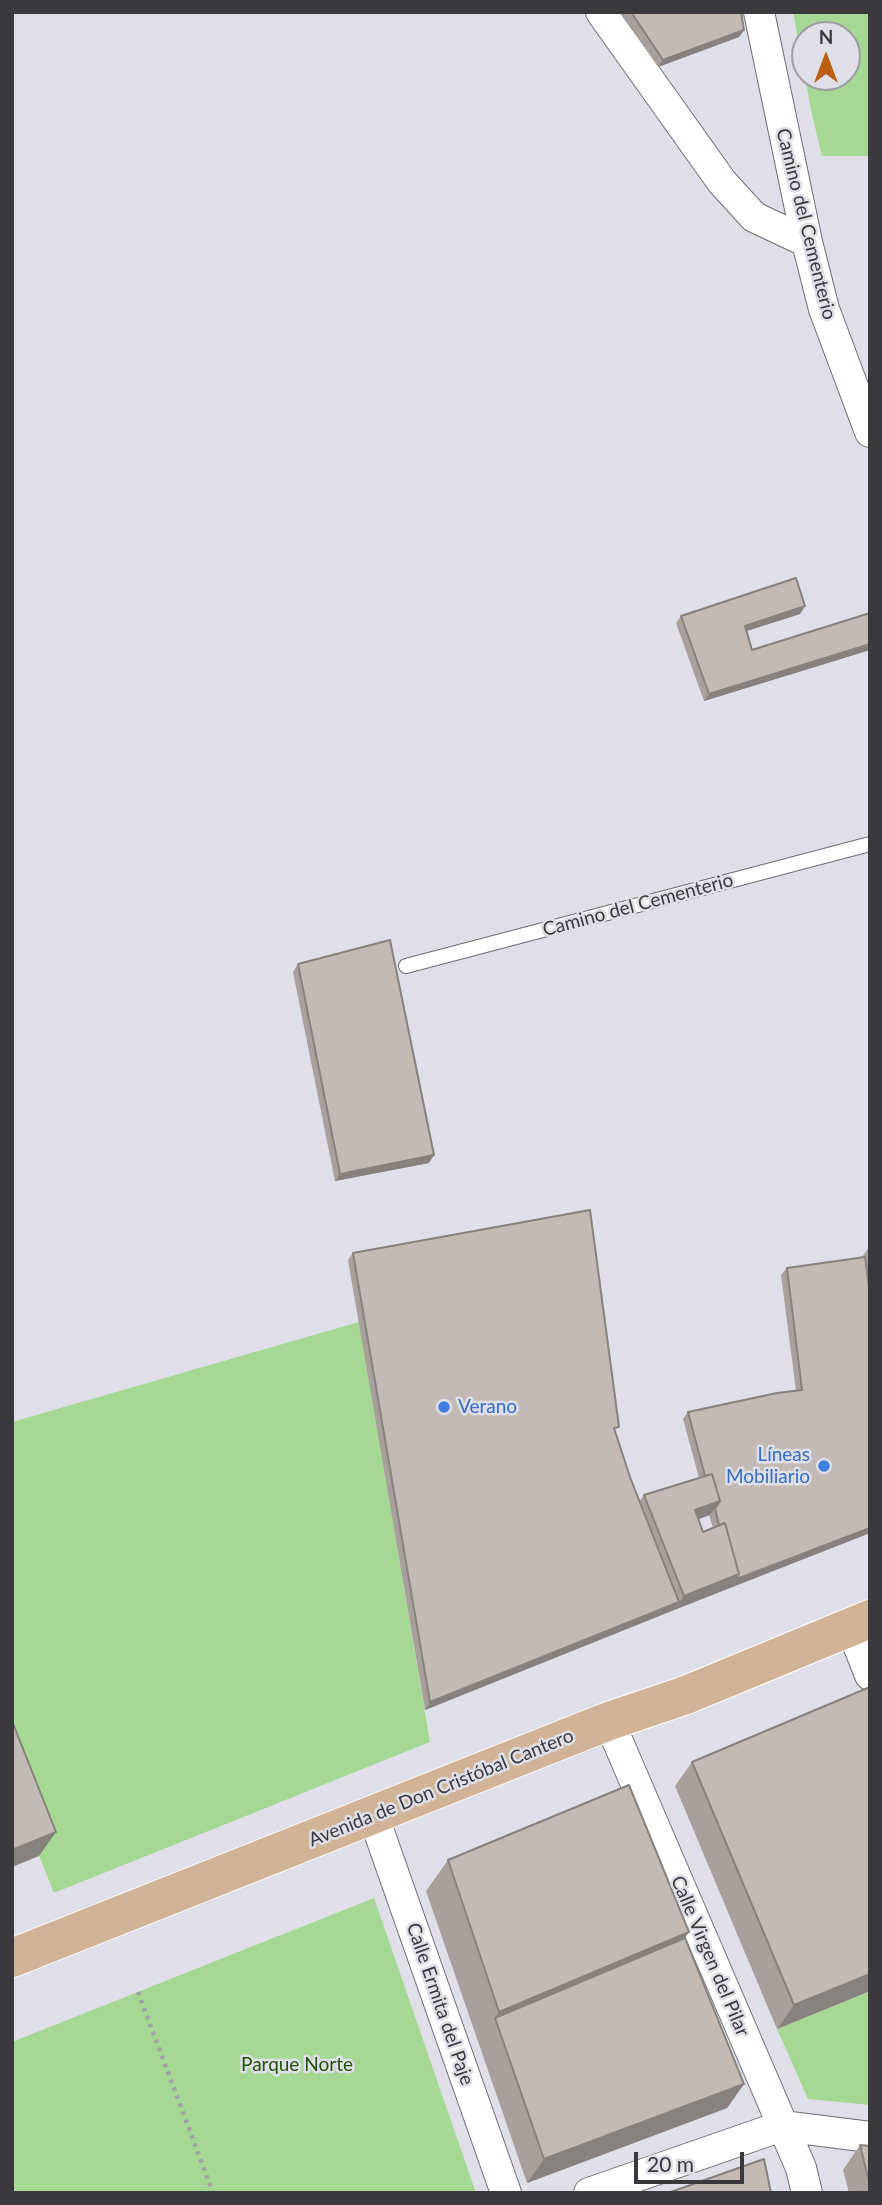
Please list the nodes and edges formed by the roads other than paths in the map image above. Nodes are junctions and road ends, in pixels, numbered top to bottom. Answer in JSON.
{"nodes":[{"id":1,"x":601,"y":12,"type":"edge"},
{"id":2,"x":759,"y":12,"type":"edge"},
{"id":3,"x":807,"y":242,"type":"junction"},
{"id":4,"x":870,"y":432,"type":"edge"},
{"id":5,"x":870,"y":844,"type":"edge"},
{"id":6,"x":406,"y":966,"type":"dead end"},
{"id":7,"x":860,"y":1623,"type":"edge"},
{"id":8,"x":870,"y":1675,"type":"edge"},
{"id":9,"x":609,"y":1721,"type":"junction"},
{"id":10,"x":373,"y":1815,"type":"junction"},
{"id":11,"x":12,"y":1958,"type":"edge"},
{"id":12,"x":782,"y":2126,"type":"junction"},
{"id":13,"x":870,"y":2137,"type":"edge"},
{"id":14,"x":506,"y":2193,"type":"edge"},
{"id":15,"x":589,"y":2193,"type":"edge"},
{"id":16,"x":807,"y":2193,"type":"edge"}],
"edges":[{"from":1,"to":3,"type":"street"},
{"from":2,"to":3,"type":"street","name":"Camino del Cementerio"},
{"from":3,"to":4,"type":"street","name":"Camino del Cementerio"},
{"from":5,"to":6,"type":"lane","name":"Camino del Cementerio"},
{"from":7,"to":8,"type":"street"},
{"from":7,"to":9,"type":"main road","name":"Avenida de Don Cristóbal Cantero"},
{"from":9,"to":10,"type":"main road","name":"Avenida de Don Cristóbal Cantero"},
{"from":9,"to":12,"type":"street","name":"Calle Virgen del Pilar"},
{"from":10,"to":11,"type":"main road","name":"Avenida de Don Cristóbal Cantero"},
{"from":10,"to":14,"type":"street","name":"Calle Ermita del Paje"},
{"from":12,"to":13,"type":"street"},
{"from":12,"to":15,"type":"street"},
{"from":12,"to":16,"type":"street","name":"Calle Virgen del Pilar"}]}
